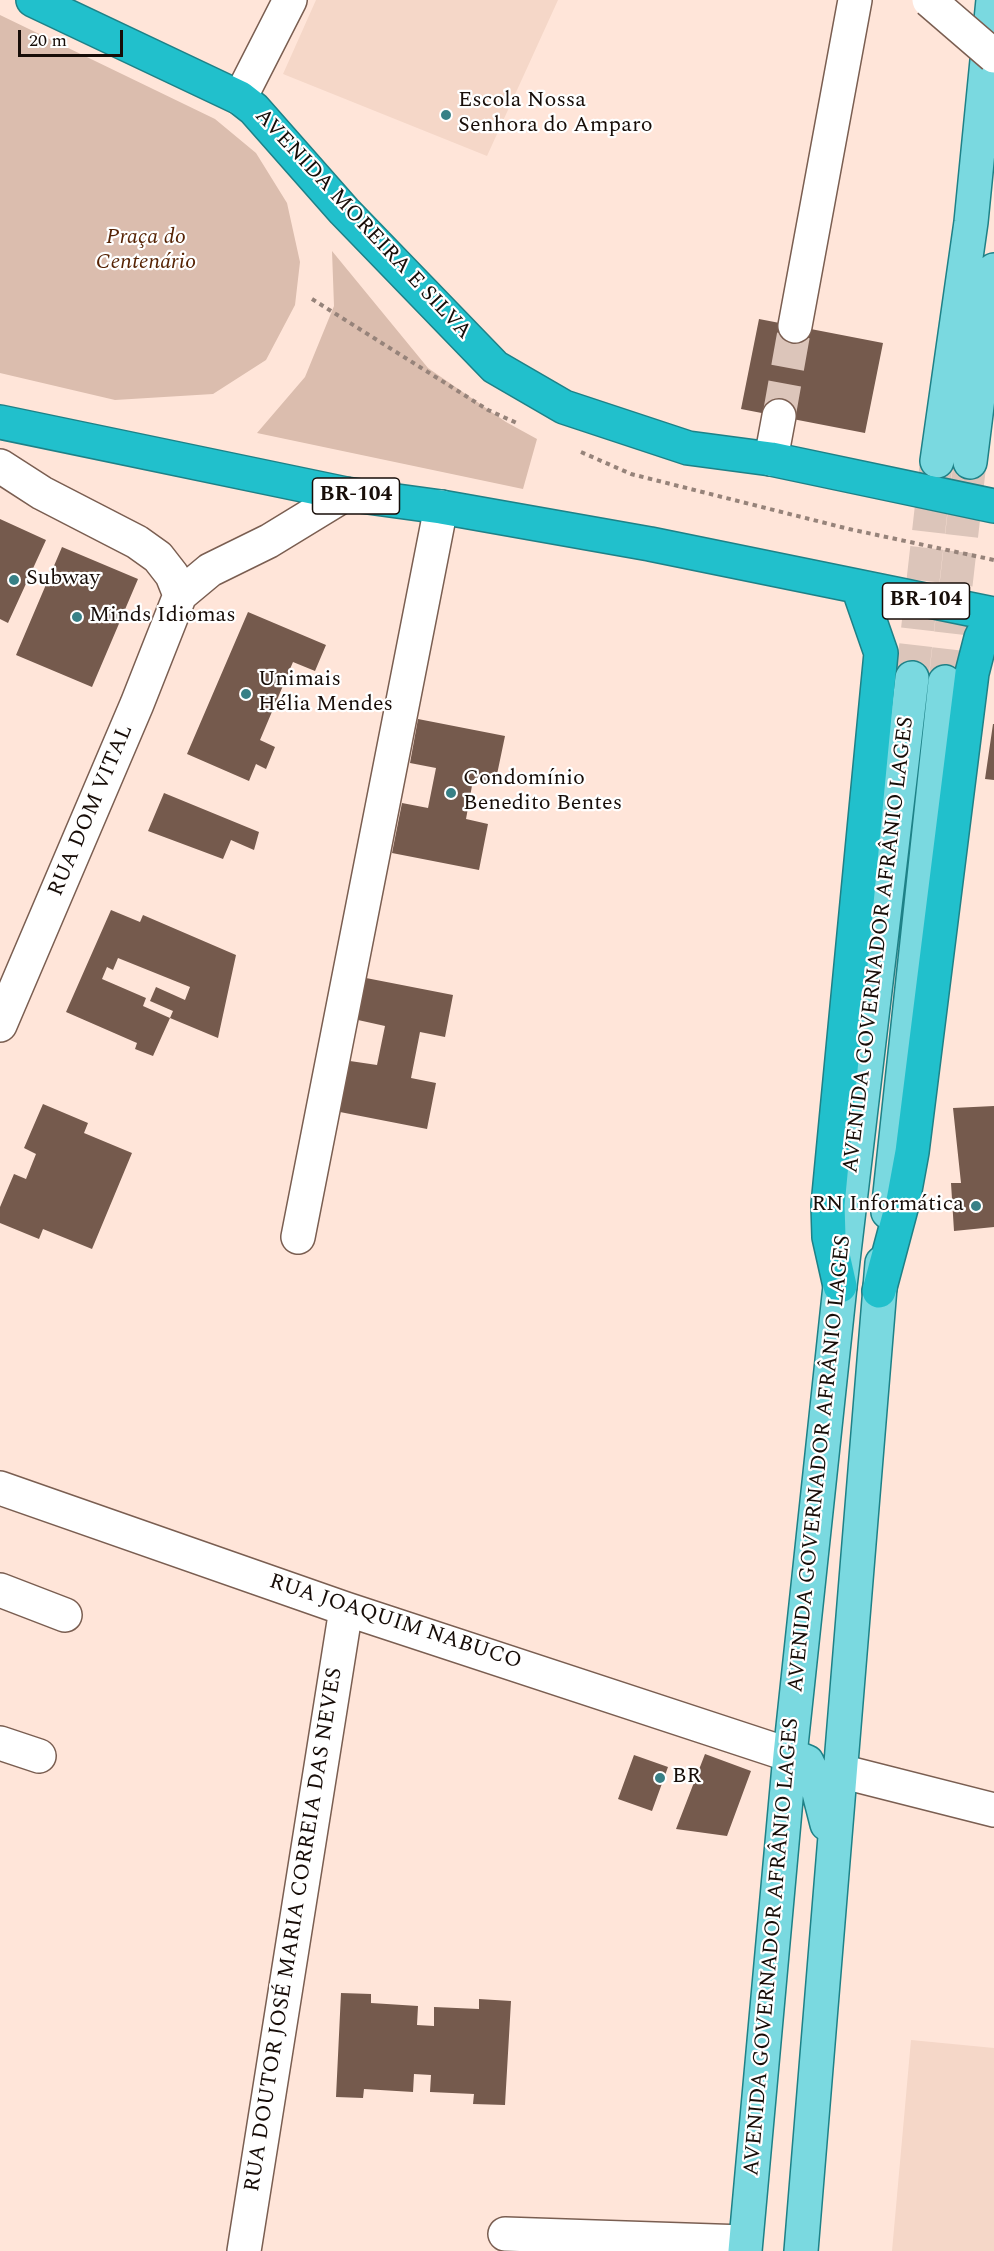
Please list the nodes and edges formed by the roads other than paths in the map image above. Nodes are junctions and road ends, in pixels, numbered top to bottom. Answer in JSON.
{"nodes":[{"id":1,"x":33,"y":0,"type":"edge"},
{"id":2,"x":290,"y":0,"type":"edge"},
{"id":3,"x":855,"y":0,"type":"edge"},
{"id":4,"x":929,"y":0,"type":"edge"},
{"id":5,"x":993,"y":0,"type":"edge"},
{"id":6,"x":994,"y":56,"type":"edge"},
{"id":7,"x":240,"y":98,"type":"junction"},
{"id":8,"x":994,"y":270,"type":"edge"},
{"id":9,"x":795,"y":326,"type":"tunnel mouth"},
{"id":10,"x":779,"y":416,"type":"tunnel mouth"},
{"id":11,"x":0,"y":422,"type":"edge"},
{"id":12,"x":771,"y":459,"type":"junction"},
{"id":13,"x":937,"y":461,"type":"tunnel mouth"},
{"id":14,"x":970,"y":462,"type":"tunnel mouth"},
{"id":15,"x":0,"y":466,"type":"edge"},
{"id":16,"x":346,"y":494,"type":"junction"},
{"id":17,"x":994,"y":506,"type":"edge"},
{"id":18,"x":441,"y":507,"type":"junction"},
{"id":19,"x":858,"y":587,"type":"junction"},
{"id":20,"x":180,"y":595,"type":"junction"},
{"id":21,"x":994,"y":614,"type":"edge"},
{"id":22,"x":912,"y":678,"type":"tunnel mouth"},
{"id":23,"x":945,"y":682,"type":"tunnel mouth"},
{"id":24,"x":0,"y":1026,"type":"edge"},
{"id":25,"x":298,"y":1237,"type":"dead end"},
{"id":26,"x":840,"y":1286,"type":"junction"},
{"id":27,"x":879,"y":1291,"type":"junction"},
{"id":28,"x":0,"y":1488,"type":"edge"},
{"id":29,"x":0,"y":1590,"type":"edge"},
{"id":30,"x":346,"y":1609,"type":"junction"},
{"id":31,"x":65,"y":1616,"type":"dead end"},
{"id":32,"x":0,"y":1743,"type":"edge"},
{"id":33,"x":790,"y":1755,"type":"junction"},
{"id":34,"x":39,"y":1756,"type":"dead end"},
{"id":35,"x":840,"y":1772,"type":"junction"},
{"id":36,"x":994,"y":1810,"type":"edge"},
{"id":37,"x":832,"y":1865,"type":"junction"},
{"id":38,"x":505,"y":2234,"type":"dead end"},
{"id":39,"x":745,"y":2247,"type":"edge"},
{"id":40,"x":244,"y":2251,"type":"edge"},
{"id":41,"x":801,"y":2251,"type":"edge"}],
"edges":[{"from":1,"to":7,"type":"highway","name":"AVENIDA MOREIRA E SILVA"},
{"from":2,"to":7,"type":"street"},
{"from":3,"to":9,"type":"street"},
{"from":4,"to":6,"type":"street","bridge":true},
{"from":5,"to":13,"type":"main road"},
{"from":7,"to":12,"type":"highway","name":"AVENIDA MOREIRA E SILVA"},
{"from":8,"to":14,"type":"main road"},
{"from":10,"to":12,"type":"street"},
{"from":11,"to":16,"type":"highway","number":"BR-104"},
{"from":12,"to":17,"type":"highway","name":"AVENIDA MOREIRA E SILVA"},
{"from":15,"to":20,"type":"street"},
{"from":16,"to":18,"type":"highway","number":"BR-104"},
{"from":16,"to":20,"type":"street","name":"RUA DOM VITAL"},
{"from":18,"to":19,"type":"highway","number":"BR-104"},
{"from":18,"to":25,"type":"street"},
{"from":19,"to":21,"type":"highway","number":"BR-104"},
{"from":19,"to":26,"type":"highway"},
{"from":20,"to":24,"type":"street","name":"RUA DOM VITAL"},
{"from":21,"to":27,"type":"highway"},
{"from":22,"to":26,"type":"main road","name":"AVENIDA GOVERNADOR AFRÂNIO LAGES"},
{"from":23,"to":27,"type":"main road","name":"AVENIDA GOVERNADOR AFRÂNIO LAGES"},
{"from":26,"to":33,"type":"main road","name":"AVENIDA GOVERNADOR AFRÂNIO LAGES"},
{"from":27,"to":35,"type":"main road","name":"AVENIDA GOVERNADOR AFRÂNIO LAGES"},
{"from":28,"to":30,"type":"street","name":"RUA JOAQUIM NABUCO"},
{"from":29,"to":31,"type":"street"},
{"from":30,"to":33,"type":"street","name":"RUA JOAQUIM NABUCO"},
{"from":30,"to":40,"type":"street","name":"RUA DOUTOR JOSÉ MARIA CORREIA DAS NEVES"},
{"from":32,"to":34,"type":"street"},
{"from":33,"to":37,"type":"main road"},
{"from":33,"to":39,"type":"main road","name":"AVENIDA GOVERNADOR AFRÂNIO LAGES"},
{"from":35,"to":36,"type":"street"},
{"from":35,"to":37,"type":"main road","name":"AVENIDA GOVERNADOR AFRÂNIO LAGES"},
{"from":37,"to":41,"type":"main road","name":"AVENIDA GOVERNADOR AFRÂNIO LAGES"},
{"from":38,"to":39,"type":"street"}]}
